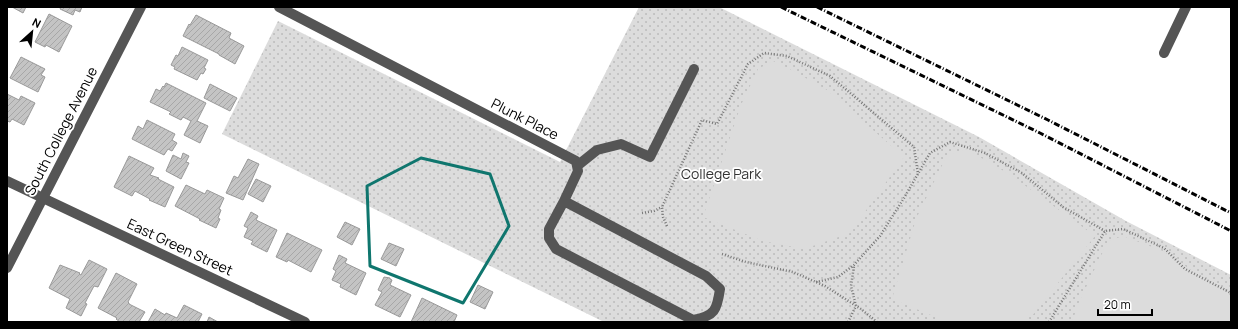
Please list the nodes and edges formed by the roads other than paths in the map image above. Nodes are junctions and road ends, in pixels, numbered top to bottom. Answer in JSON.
{"nodes":[{"id":1,"x":141,"y":7,"type":"edge"},
{"id":2,"x":279,"y":7,"type":"edge"},
{"id":3,"x":1186,"y":7,"type":"edge"},
{"id":4,"x":1164,"y":53,"type":"dead end"},
{"id":5,"x":694,"y":69,"type":"dead end"},
{"id":6,"x":577,"y":166,"type":"junction"},
{"id":7,"x":7,"y":181,"type":"edge"},
{"id":8,"x":42,"y":197,"type":"junction"},
{"id":9,"x":564,"y":201,"type":"junction"},
{"id":10,"x":7,"y":268,"type":"edge"},
{"id":11,"x":305,"y":322,"type":"edge"}],
"edges":[{"from":1,"to":8,"type":"street","name":"South College Avenue"},
{"from":2,"to":6,"type":"street","name":"Plunk Place"},
{"from":3,"to":4,"type":"street"},
{"from":5,"to":6,"type":"street"},
{"from":6,"to":9,"type":"street"},
{"from":7,"to":8,"type":"street","name":"East Green Street"},
{"from":8,"to":10,"type":"street","name":"South College Avenue"},
{"from":8,"to":11,"type":"street","name":"East Green Street"},
{"from":9,"to":9,"type":"street"}]}
